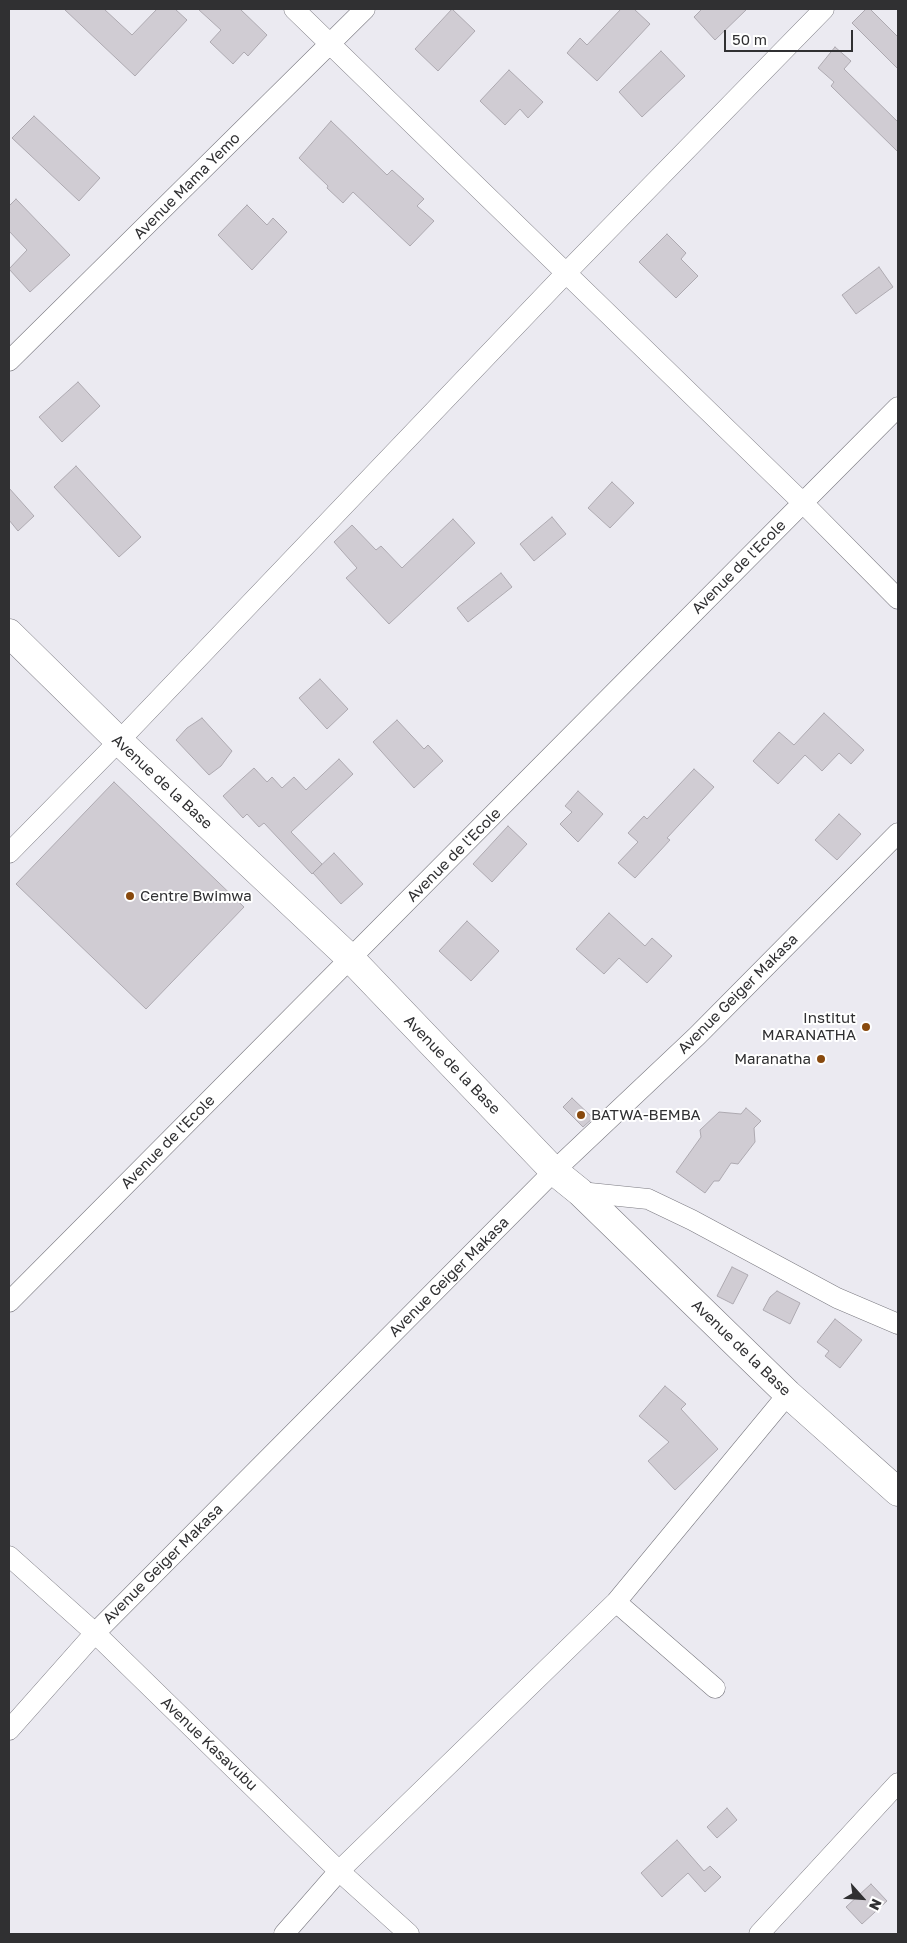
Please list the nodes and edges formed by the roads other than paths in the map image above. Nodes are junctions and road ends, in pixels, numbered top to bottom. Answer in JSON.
{"nodes":[{"id":1,"x":294,"y":9,"type":"edge"},
{"id":2,"x":365,"y":9,"type":"edge"},
{"id":3,"x":824,"y":9,"type":"edge"},
{"id":4,"x":330,"y":45,"type":"junction"},
{"id":5,"x":567,"y":272,"type":"junction"},
{"id":6,"x":9,"y":362,"type":"edge"},
{"id":7,"x":898,"y":407,"type":"edge"},
{"id":8,"x":803,"y":503,"type":"junction"},
{"id":9,"x":898,"y":599,"type":"edge"},
{"id":10,"x":9,"y":633,"type":"edge"},
{"id":11,"x":119,"y":741,"type":"junction"},
{"id":12,"x":898,"y":833,"type":"edge"},
{"id":13,"x":9,"y":853,"type":"edge"},
{"id":14,"x":351,"y":959,"type":"junction"},
{"id":15,"x":554,"y":1172,"type":"junction"},
{"id":16,"x":580,"y":1192,"type":"junction"},
{"id":17,"x":9,"y":1302,"type":"edge"},
{"id":18,"x":898,"y":1324,"type":"edge"},
{"id":19,"x":788,"y":1394,"type":"junction"},
{"id":20,"x":898,"y":1492,"type":"edge"},
{"id":21,"x":9,"y":1556,"type":"edge"},
{"id":22,"x":616,"y":1602,"type":"junction"},
{"id":23,"x":95,"y":1632,"type":"junction"},
{"id":24,"x":715,"y":1688,"type":"dead end"},
{"id":25,"x":9,"y":1730,"type":"edge"},
{"id":26,"x":898,"y":1783,"type":"edge"},
{"id":27,"x":339,"y":1871,"type":"junction"},
{"id":28,"x":284,"y":1934,"type":"edge"},
{"id":29,"x":409,"y":1934,"type":"edge"},
{"id":30,"x":760,"y":1934,"type":"edge"}],
"edges":[{"from":1,"to":4,"type":"street"},
{"from":2,"to":4,"type":"street","name":"Avenue Mama Yemo"},
{"from":3,"to":5,"type":"street"},
{"from":4,"to":5,"type":"street"},
{"from":4,"to":6,"type":"street","name":"Avenue Mama Yemo"},
{"from":5,"to":8,"type":"street"},
{"from":5,"to":11,"type":"street"},
{"from":7,"to":8,"type":"street","name":"Avenue de l'Ecole"},
{"from":8,"to":9,"type":"street"},
{"from":8,"to":14,"type":"street","name":"Avenue de l'Ecole"},
{"from":10,"to":11,"type":"main road","name":"Avenue de la Base"},
{"from":11,"to":13,"type":"street"},
{"from":11,"to":14,"type":"main road","name":"Avenue de la Base"},
{"from":12,"to":15,"type":"street","name":"Avenue Geiger Makasa"},
{"from":14,"to":15,"type":"main road","name":"Avenue de la Base"},
{"from":14,"to":17,"type":"street","name":"Avenue de l'Ecole"},
{"from":15,"to":16,"type":"main road","name":"Avenue de la Base"},
{"from":15,"to":23,"type":"street","name":"Avenue Geiger Makasa"},
{"from":16,"to":18,"type":"street"},
{"from":16,"to":19,"type":"main road","name":"Avenue de la Base"},
{"from":19,"to":20,"type":"main road","name":"Avenue de la Base"},
{"from":19,"to":22,"type":"street"},
{"from":21,"to":23,"type":"street","name":"Avenue Kasavubu"},
{"from":22,"to":24,"type":"street"},
{"from":22,"to":27,"type":"street"},
{"from":23,"to":25,"type":"street","name":"Avenue Geiger Makasa"},
{"from":23,"to":27,"type":"street","name":"Avenue Kasavubu"},
{"from":26,"to":30,"type":"street"},
{"from":27,"to":28,"type":"street"},
{"from":27,"to":29,"type":"street","name":"Avenue Kasavubu"}]}
